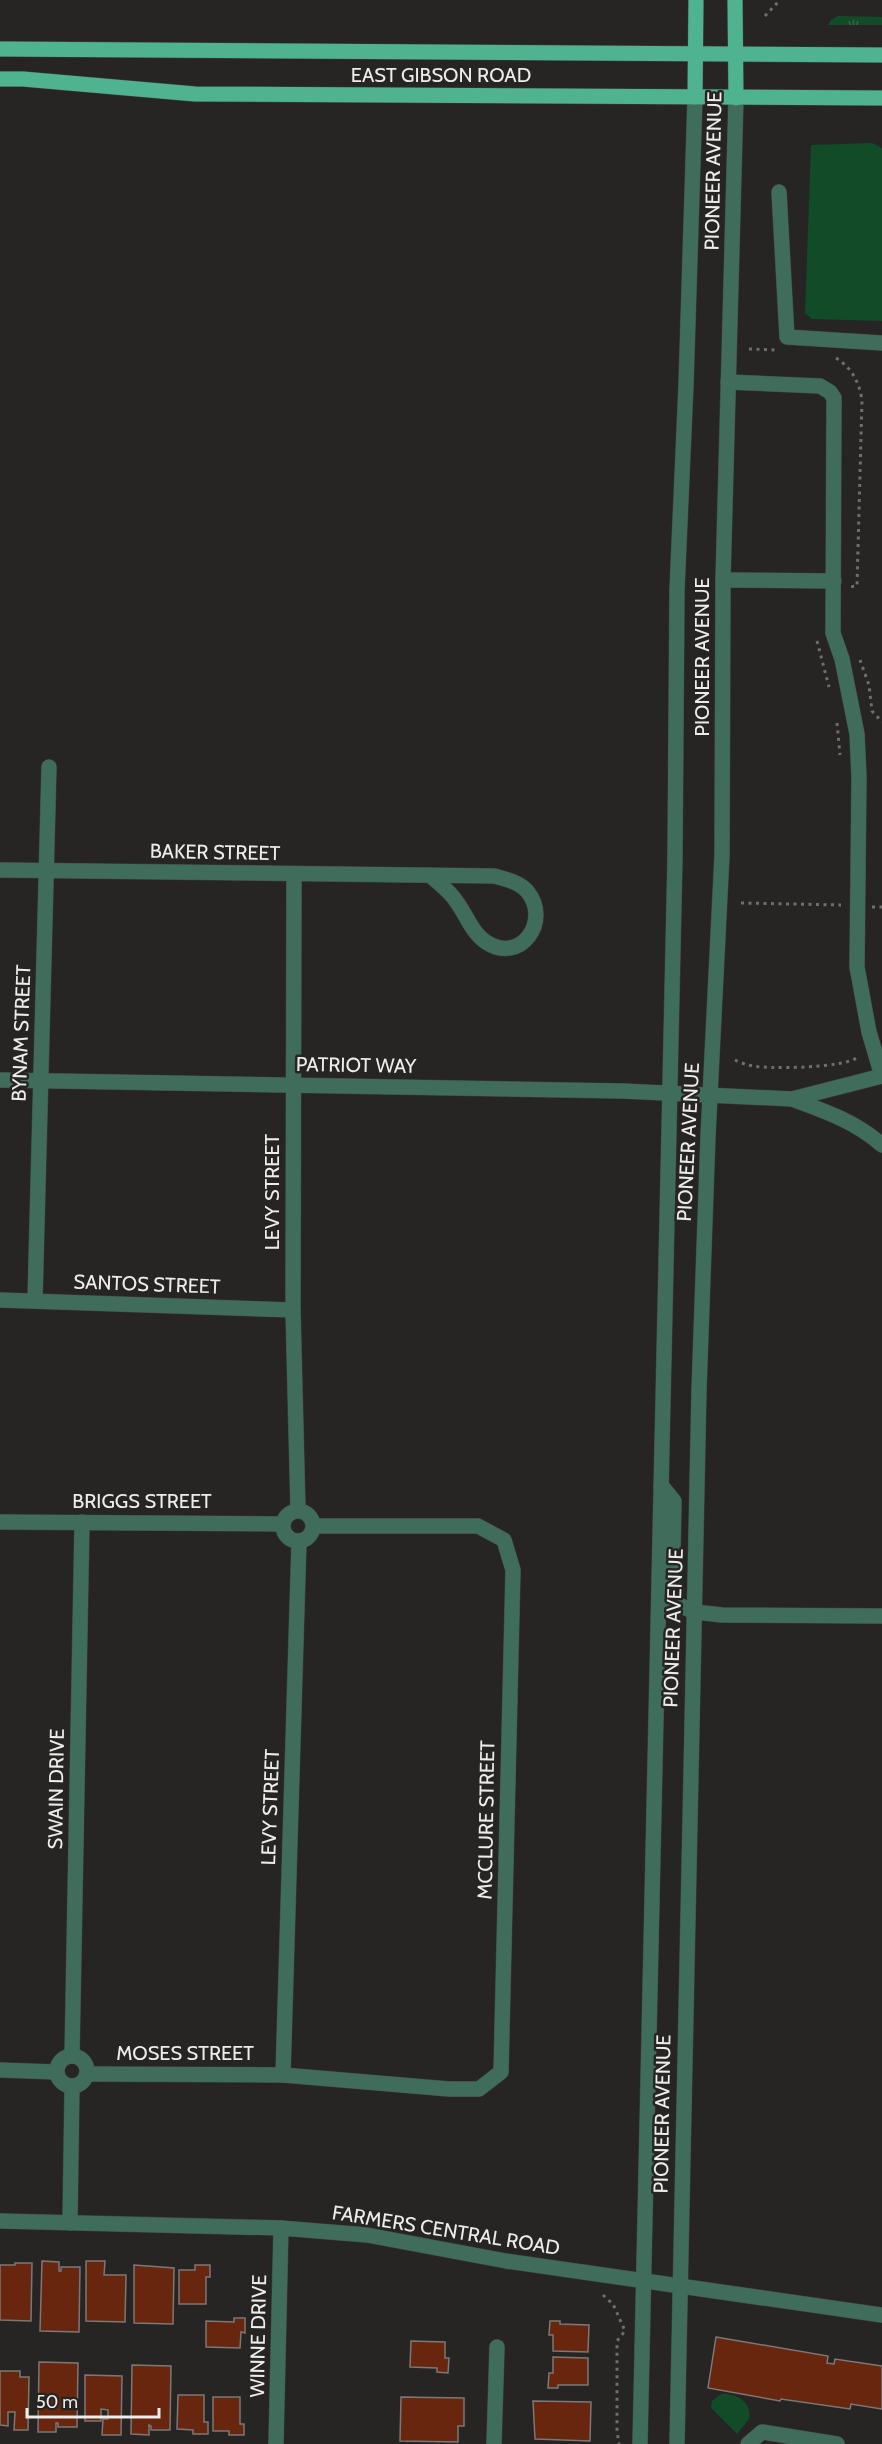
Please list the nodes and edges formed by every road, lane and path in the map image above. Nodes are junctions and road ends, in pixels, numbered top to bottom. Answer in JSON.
{"nodes":[{"id":1,"x":696,"y":0,"type":"edge"},
{"id":2,"x":735,"y":0,"type":"edge"},
{"id":3,"x":780,"y":0,"type":"edge"},
{"id":4,"x":765,"y":16,"type":"dead end"},
{"id":5,"x":0,"y":50,"type":"edge"},
{"id":6,"x":695,"y":53,"type":"junction"},
{"id":7,"x":736,"y":53,"type":"junction"},
{"id":8,"x":882,"y":55,"type":"edge"},
{"id":9,"x":0,"y":79,"type":"edge"},
{"id":10,"x":695,"y":97,"type":"junction"},
{"id":11,"x":736,"y":98,"type":"junction"},
{"id":12,"x":882,"y":98,"type":"edge"},
{"id":13,"x":779,"y":192,"type":"dead end"},
{"id":14,"x":882,"y":343,"type":"edge"},
{"id":15,"x":729,"y":382,"type":"junction"},
{"id":16,"x":723,"y":580,"type":"junction"},
{"id":17,"x":840,"y":585,"type":"junction"},
{"id":18,"x":857,"y":586,"type":"dead end"},
{"id":19,"x":817,"y":640,"type":"dead end"},
{"id":20,"x":831,"y":692,"type":"dead end"},
{"id":21,"x":837,"y":722,"type":"dead end"},
{"id":22,"x":841,"y":763,"type":"dead end"},
{"id":23,"x":49,"y":767,"type":"dead end"},
{"id":24,"x":0,"y":870,"type":"edge"},
{"id":25,"x":48,"y":871,"type":"junction"},
{"id":26,"x":294,"y":874,"type":"junction"},
{"id":27,"x":430,"y":875,"type":"junction"},
{"id":28,"x":741,"y":903,"type":"dead end"},
{"id":29,"x":840,"y":905,"type":"junction"},
{"id":30,"x":857,"y":905,"type":"junction"},
{"id":31,"x":882,"y":907,"type":"edge"},
{"id":32,"x":840,"y":914,"type":"dead end"},
{"id":33,"x":856,"y":1049,"type":"dead end"},
{"id":34,"x":735,"y":1060,"type":"dead end"},
{"id":35,"x":882,"y":1076,"type":"edge"},
{"id":36,"x":40,"y":1079,"type":"junction"},
{"id":37,"x":0,"y":1080,"type":"edge"},
{"id":38,"x":294,"y":1086,"type":"junction"},
{"id":39,"x":670,"y":1092,"type":"junction"},
{"id":40,"x":711,"y":1095,"type":"junction"},
{"id":41,"x":792,"y":1099,"type":"junction"},
{"id":42,"x":882,"y":1145,"type":"edge"},
{"id":43,"x":0,"y":1300,"type":"edge"},
{"id":44,"x":36,"y":1300,"type":"junction"},
{"id":45,"x":293,"y":1310,"type":"junction"},
{"id":46,"x":661,"y":1485,"type":"junction"},
{"id":47,"x":298,"y":1510,"type":"junction"},
{"id":48,"x":0,"y":1522,"type":"edge"},
{"id":49,"x":82,"y":1522,"type":"junction"},
{"id":50,"x":283,"y":1524,"type":"junction"},
{"id":51,"x":314,"y":1526,"type":"junction"},
{"id":52,"x":298,"y":1541,"type":"junction"},
{"id":53,"x":695,"y":1612,"type":"junction"},
{"id":54,"x":882,"y":1616,"type":"edge"},
{"id":55,"x":72,"y":2056,"type":"junction"},
{"id":56,"x":0,"y":2070,"type":"edge"},
{"id":57,"x":56,"y":2072,"type":"junction"},
{"id":58,"x":87,"y":2074,"type":"junction"},
{"id":59,"x":283,"y":2075,"type":"junction"},
{"id":60,"x":72,"y":2086,"type":"junction"},
{"id":61,"x":0,"y":2221,"type":"edge"},
{"id":62,"x":70,"y":2223,"type":"junction"},
{"id":63,"x":281,"y":2228,"type":"junction"},
{"id":64,"x":644,"y":2281,"type":"junction"},
{"id":65,"x":679,"y":2286,"type":"junction"},
{"id":66,"x":603,"y":2295,"type":"dead end"},
{"id":67,"x":882,"y":2315,"type":"edge"},
{"id":68,"x":497,"y":2347,"type":"dead end"},
{"id":69,"x":276,"y":2444,"type":"edge"},
{"id":70,"x":494,"y":2444,"type":"edge"},
{"id":71,"x":619,"y":2444,"type":"edge"},
{"id":72,"x":640,"y":2444,"type":"edge"},
{"id":73,"x":677,"y":2444,"type":"edge"},
{"id":74,"x":748,"y":2444,"type":"edge"},
{"id":75,"x":837,"y":2444,"type":"edge"}],
"edges":[{"from":1,"to":6,"type":"main road","name":"PIONEER AVENUE"},
{"from":2,"to":7,"type":"main road","name":"PIONEER AVENUE"},
{"from":3,"to":4,"type":"path"},
{"from":5,"to":6,"type":"main road","name":"EAST GIBSON ROAD"},
{"from":6,"to":7,"type":"main road","name":"EAST GIBSON ROAD"},
{"from":6,"to":10,"type":"main road","name":"PIONEER AVENUE"},
{"from":7,"to":8,"type":"main road","name":"EAST GIBSON ROAD"},
{"from":7,"to":11,"type":"main road","name":"PIONEER AVENUE"},
{"from":9,"to":10,"type":"main road","name":"EAST GIBSON ROAD"},
{"from":10,"to":11,"type":"main road","name":"EAST GIBSON ROAD"},
{"from":10,"to":39,"type":"street","name":"PIONEER AVENUE"},
{"from":11,"to":12,"type":"main road","name":"EAST GIBSON ROAD"},
{"from":11,"to":15,"type":"street","name":"PIONEER AVENUE"},
{"from":13,"to":14,"type":"street"},
{"from":15,"to":16,"type":"street","name":"PIONEER AVENUE"},
{"from":15,"to":17,"type":"street"},
{"from":16,"to":17,"type":"street"},
{"from":16,"to":40,"type":"street","name":"PIONEER AVENUE"},
{"from":17,"to":18,"type":"path"},
{"from":17,"to":30,"type":"street"},
{"from":19,"to":20,"type":"path"},
{"from":21,"to":22,"type":"path"},
{"from":23,"to":25,"type":"street","name":"BYNAM STREET"},
{"from":24,"to":25,"type":"street","name":"BAKER STREET"},
{"from":25,"to":26,"type":"street","name":"BAKER STREET"},
{"from":25,"to":36,"type":"street","name":"BYNAM STREET"},
{"from":26,"to":27,"type":"street","name":"BAKER STREET"},
{"from":26,"to":38,"type":"street","name":"LEVY STREET"},
{"from":27,"to":27,"type":"street","name":"BAKER STREET"},
{"from":28,"to":29,"type":"path"},
{"from":29,"to":30,"type":"path"},
{"from":29,"to":32,"type":"path"},
{"from":30,"to":31,"type":"path"},
{"from":30,"to":35,"type":"street"},
{"from":33,"to":34,"type":"path"},
{"from":35,"to":41,"type":"street"},
{"from":36,"to":37,"type":"street","name":"PATRIOT WAY"},
{"from":36,"to":38,"type":"street","name":"PATRIOT WAY"},
{"from":36,"to":44,"type":"street","name":"BYNAM STREET"},
{"from":38,"to":39,"type":"street","name":"PATRIOT WAY"},
{"from":38,"to":45,"type":"street","name":"LEVY STREET"},
{"from":39,"to":40,"type":"street","name":"PATRIOT WAY"},
{"from":39,"to":46,"type":"street","name":"PIONEER AVENUE"},
{"from":40,"to":41,"type":"street","name":"PATRIOT WAY"},
{"from":40,"to":53,"type":"street","name":"PIONEER AVENUE"},
{"from":41,"to":42,"type":"street"},
{"from":43,"to":44,"type":"street","name":"SANTOS STREET"},
{"from":44,"to":45,"type":"street","name":"SANTOS STREET"},
{"from":45,"to":47,"type":"street","name":"LEVY STREET"},
{"from":46,"to":53,"type":"street"},
{"from":46,"to":64,"type":"street","name":"PIONEER AVENUE"},
{"from":47,"to":50,"type":"street"},
{"from":47,"to":51,"type":"street"},
{"from":48,"to":49,"type":"street","name":"BRIGGS STREET"},
{"from":49,"to":50,"type":"street","name":"BRIGGS STREET"},
{"from":49,"to":55,"type":"street","name":"SWAIN DRIVE"},
{"from":50,"to":52,"type":"street"},
{"from":51,"to":52,"type":"street"},
{"from":51,"to":59,"type":"street","name":"MCCLURE STREET"},
{"from":52,"to":59,"type":"street","name":"LEVY STREET"},
{"from":53,"to":54,"type":"street"},
{"from":53,"to":65,"type":"street","name":"PIONEER AVENUE"},
{"from":55,"to":57,"type":"street"},
{"from":55,"to":58,"type":"street"},
{"from":56,"to":57,"type":"street"},
{"from":57,"to":60,"type":"street"},
{"from":58,"to":59,"type":"street","name":"MOSES STREET"},
{"from":58,"to":60,"type":"street"},
{"from":60,"to":62,"type":"street"},
{"from":61,"to":62,"type":"street","name":"FARMERS CENTRAL ROAD"},
{"from":62,"to":63,"type":"street","name":"FARMERS CENTRAL ROAD"},
{"from":63,"to":64,"type":"street","name":"FARMERS CENTRAL ROAD"},
{"from":63,"to":69,"type":"street","name":"WINNE DRIVE"},
{"from":64,"to":65,"type":"street","name":"FARMERS CENTRAL ROAD"},
{"from":64,"to":72,"type":"street","name":"PIONEER AVENUE"},
{"from":65,"to":67,"type":"street","name":"FARMERS CENTRAL ROAD"},
{"from":65,"to":73,"type":"street","name":"PIONEER AVENUE"},
{"from":66,"to":71,"type":"path"},
{"from":68,"to":70,"type":"street"},
{"from":74,"to":75,"type":"street"}]}
